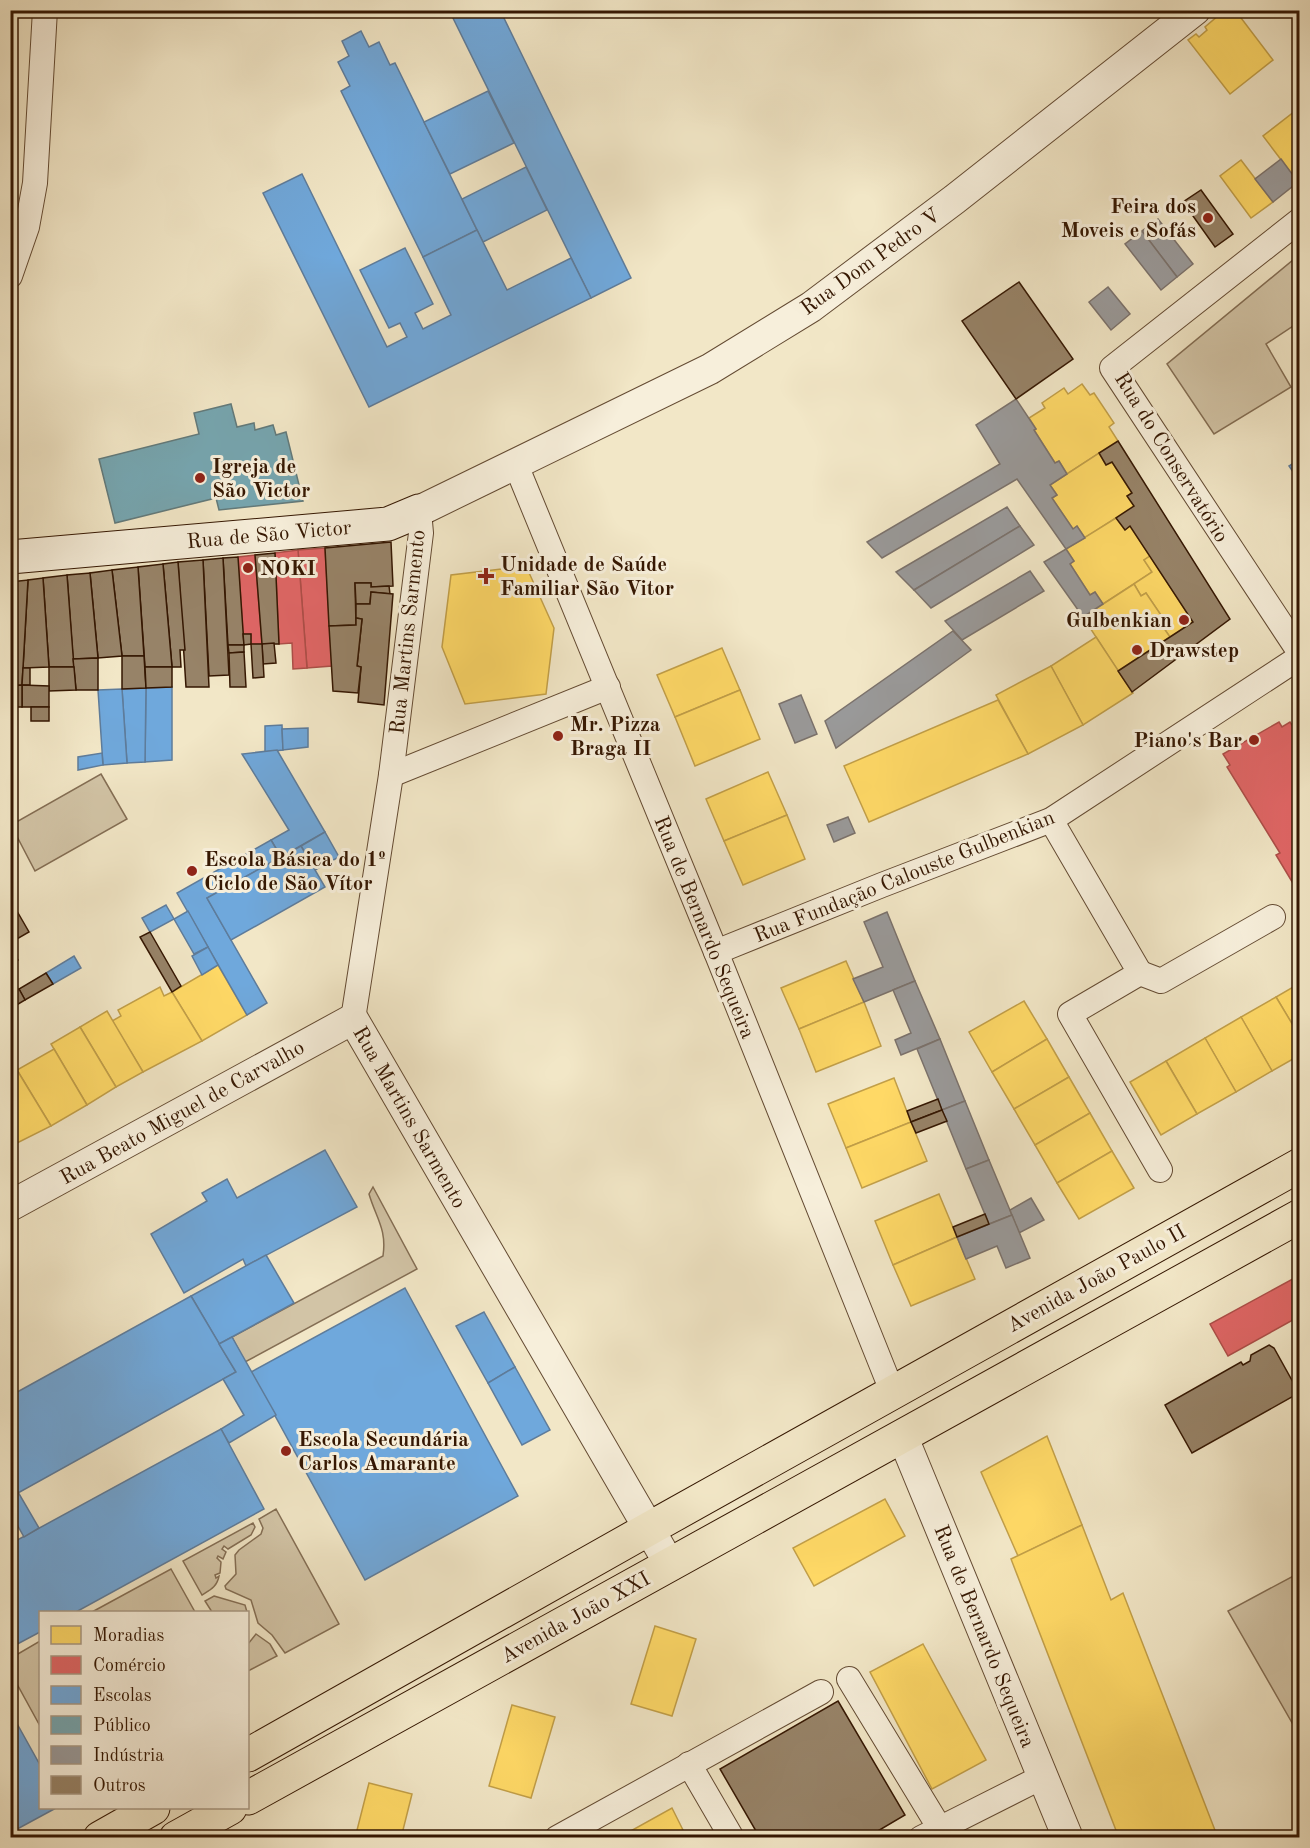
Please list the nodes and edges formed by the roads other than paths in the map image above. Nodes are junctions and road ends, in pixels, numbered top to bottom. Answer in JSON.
{"nodes":[{"id":1,"x":45,"y":10,"type":"edge"},
{"id":2,"x":1196,"y":10,"type":"edge"},
{"id":3,"x":1299,"y":220,"type":"edge"},
{"id":4,"x":10,"y":276,"type":"edge"},
{"id":5,"x":516,"y":465,"type":"junction"},
{"id":6,"x":419,"y":511,"type":"junction"},
{"id":7,"x":10,"y":557,"type":"edge"},
{"id":8,"x":1299,"y":655,"type":"edge"},
{"id":9,"x":608,"y":687,"type":"junction"},
{"id":10,"x":391,"y":776,"type":"junction"},
{"id":11,"x":1051,"y":820,"type":"junction"},
{"id":12,"x":1273,"y":917,"type":"dead end"},
{"id":13,"x":716,"y":952,"type":"junction"},
{"id":14,"x":1140,"y":973,"type":"junction"},
{"id":15,"x":353,"y":1019,"type":"junction"},
{"id":16,"x":1299,"y":1165,"type":"edge"},
{"id":17,"x":1160,"y":1170,"type":"dead end"},
{"id":18,"x":10,"y":1206,"type":"edge"},
{"id":19,"x":1299,"y":1216,"type":"edge"},
{"id":20,"x":892,"y":1391,"type":"junction"},
{"id":21,"x":902,"y":1435,"type":"junction"},
{"id":22,"x":650,"y":1529,"type":"junction"},
{"id":23,"x":670,"y":1565,"type":"junction"},
{"id":24,"x":849,"y":1679,"type":"dead end"},
{"id":25,"x":821,"y":1692,"type":"dead end"},
{"id":26,"x":249,"y":1754,"type":"edge"},
{"id":27,"x":689,"y":1764,"type":"junction"},
{"id":28,"x":1042,"y":1777,"type":"junction"},
{"id":29,"x":249,"y":1797,"type":"edge"},
{"id":30,"x":151,"y":1809,"type":"edge"},
{"id":31,"x":228,"y":1809,"type":"edge"},
{"id":32,"x":930,"y":1832,"type":"edge"},
{"id":33,"x":100,"y":1838,"type":"edge"},
{"id":34,"x":176,"y":1838,"type":"edge"},
{"id":35,"x":557,"y":1838,"type":"edge"},
{"id":36,"x":732,"y":1838,"type":"edge"},
{"id":37,"x":1068,"y":1838,"type":"edge"}],
"edges":[{"from":1,"to":4,"type":"street"},
{"from":2,"to":5,"type":"street","name":"Rua Dom Pedro V"},
{"from":3,"to":8,"type":"street","name":"Rua do Conservatório"},
{"from":5,"to":6,"type":"street","name":"Rua de São Victor"},
{"from":5,"to":9,"type":"street","name":"Rua de Bernardo Sequeira"},
{"from":6,"to":7,"type":"main road","name":"Rua de São Victor"},
{"from":6,"to":10,"type":"street","name":"Rua Martins Sarmento"},
{"from":8,"to":11,"type":"street","name":"Rua Fundação Calouste Gulbenkian"},
{"from":9,"to":10,"type":"street"},
{"from":9,"to":13,"type":"street","name":"Rua de Bernardo Sequeira"},
{"from":10,"to":15,"type":"street","name":"Rua Martins Sarmento"},
{"from":11,"to":13,"type":"street","name":"Rua Fundação Calouste Gulbenkian"},
{"from":11,"to":14,"type":"street"},
{"from":12,"to":14,"type":"street"},
{"from":13,"to":20,"type":"street","name":"Rua de Bernardo Sequeira"},
{"from":14,"to":17,"type":"street"},
{"from":15,"to":18,"type":"street","name":"Rua Beato Miguel de Carvalho"},
{"from":15,"to":22,"type":"street","name":"Rua Martins Sarmento"},
{"from":16,"to":20,"type":"main road","name":"Avenida João Paulo II"},
{"from":19,"to":21,"type":"main road","name":"Avenida João Paulo II"},
{"from":20,"to":22,"type":"main road","name":"Avenida João XXI"},
{"from":21,"to":23,"type":"main road","name":"Avenida João XXI"},
{"from":21,"to":28,"type":"street","name":"Rua de Bernardo Sequeira"},
{"from":22,"to":23,"type":"street","name":"Rua Martins Sarmento"},
{"from":22,"to":26,"type":"main road","name":"Avenida João XXI"},
{"from":23,"to":29,"type":"main road","name":"Avenida João XXI"},
{"from":24,"to":32,"type":"street"},
{"from":25,"to":27,"type":"street"},
{"from":27,"to":35,"type":"street"},
{"from":27,"to":36,"type":"street"},
{"from":28,"to":32,"type":"street"},
{"from":28,"to":37,"type":"street","name":"Rua de Bernardo Sequeira"},
{"from":30,"to":33,"type":"main road"},
{"from":31,"to":34,"type":"main road"}]}
